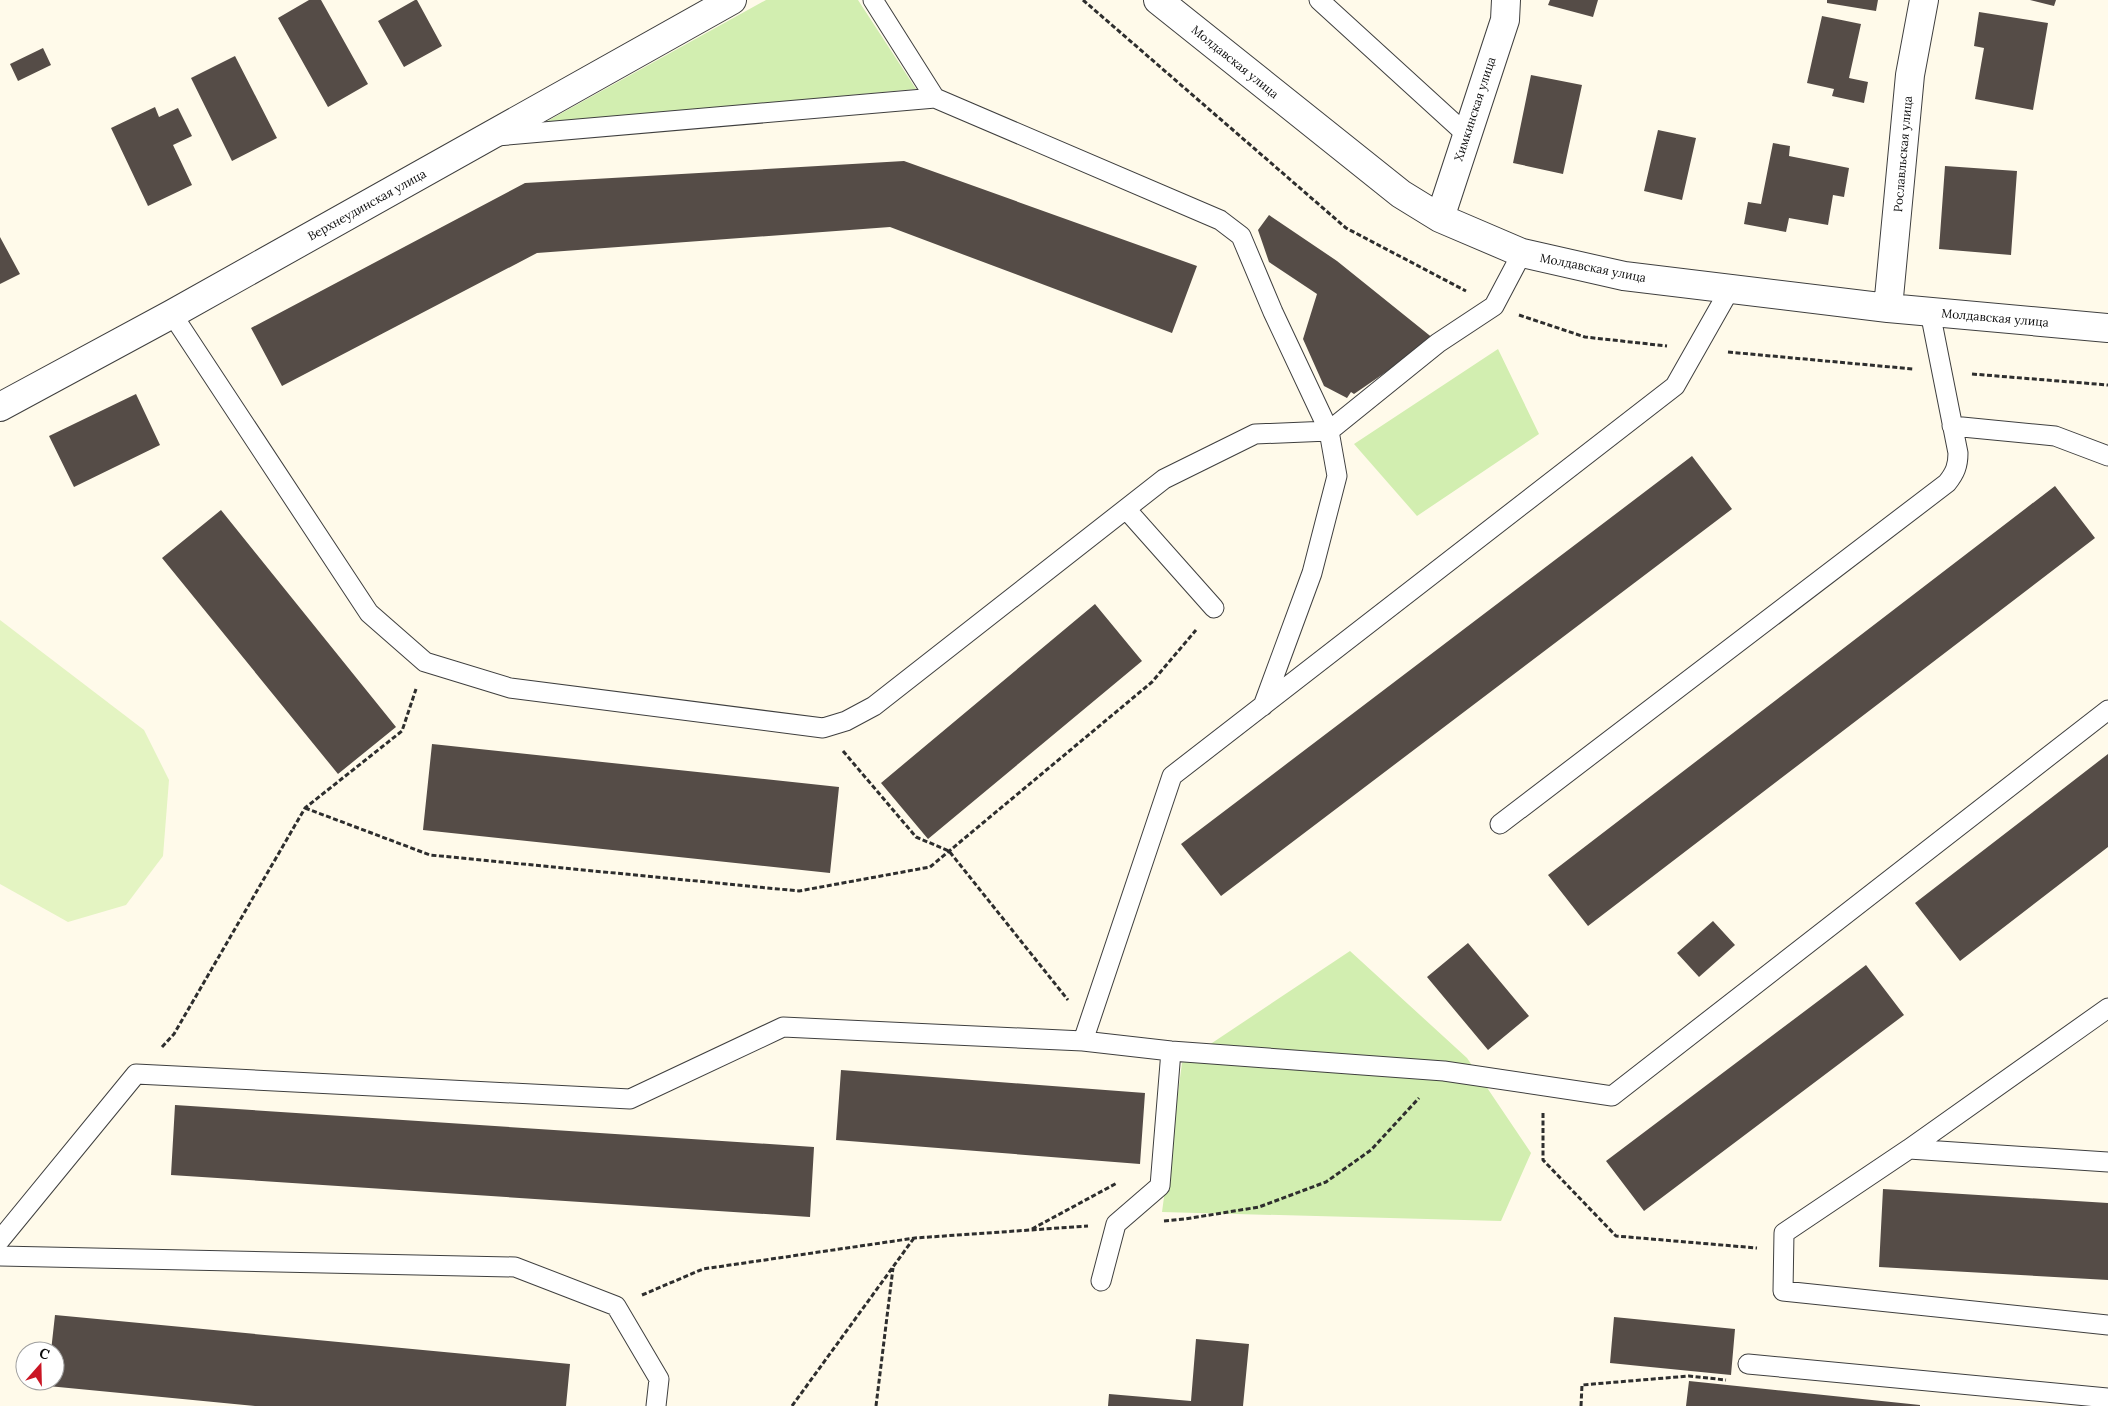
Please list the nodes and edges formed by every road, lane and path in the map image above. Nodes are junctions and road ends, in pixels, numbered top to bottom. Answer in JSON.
{"nodes":[{"id":1,"x":732,"y":0,"type":"edge"},
{"id":2,"x":873,"y":0,"type":"edge"},
{"id":3,"x":1158,"y":0,"type":"edge"},
{"id":4,"x":1319,"y":0,"type":"edge"},
{"id":5,"x":1506,"y":0,"type":"edge"},
{"id":6,"x":1924,"y":0,"type":"edge"},
{"id":7,"x":935,"y":98,"type":"junction"},
{"id":8,"x":1467,"y":135,"type":"junction"},
{"id":9,"x":488,"y":137,"type":"junction"},
{"id":10,"x":1440,"y":218,"type":"junction"},
{"id":11,"x":1522,"y":253,"type":"junction"},
{"id":12,"x":1730,"y":289,"type":"junction"},
{"id":13,"x":1888,"y":308,"type":"junction"},
{"id":14,"x":1930,"y":312,"type":"junction"},
{"id":15,"x":172,"y":314,"type":"junction"},
{"id":16,"x":2108,"y":328,"type":"edge"},
{"id":17,"x":0,"y":407,"type":"edge"},
{"id":18,"x":1952,"y":426,"type":"junction"},
{"id":19,"x":1329,"y":430,"type":"junction"},
{"id":20,"x":2108,"y":456,"type":"edge"},
{"id":21,"x":1126,"y":509,"type":"junction"},
{"id":22,"x":1214,"y":608,"type":"joint"},
{"id":23,"x":425,"y":662,"type":"junction"},
{"id":24,"x":1262,"y":706,"type":"junction"},
{"id":25,"x":2108,"y":710,"type":"edge"},
{"id":26,"x":823,"y":728,"type":"junction"},
{"id":27,"x":305,"y":808,"type":"junction"},
{"id":28,"x":1500,"y":824,"type":"dead end"},
{"id":29,"x":949,"y":851,"type":"junction"},
{"id":30,"x":2108,"y":1008,"type":"edge"},
{"id":31,"x":1086,"y":1033,"type":"junction"},
{"id":32,"x":1171,"y":1050,"type":"junction"},
{"id":33,"x":1444,"y":1070,"type":"junction"},
{"id":34,"x":136,"y":1074,"type":"junction"},
{"id":35,"x":1544,"y":1085,"type":"junction"},
{"id":36,"x":1909,"y":1149,"type":"junction"},
{"id":37,"x":2108,"y":1162,"type":"edge"},
{"id":38,"x":1123,"y":1180,"type":"dead end"},
{"id":39,"x":1116,"y":1224,"type":"junction"},
{"id":40,"x":1030,"y":1230,"type":"junction"},
{"id":41,"x":915,"y":1238,"type":"junction"},
{"id":42,"x":0,"y":1240,"type":"edge"},
{"id":43,"x":1784,"y":1250,"type":"junction"},
{"id":44,"x":0,"y":1256,"type":"edge"},
{"id":45,"x":893,"y":1267,"type":"junction"},
{"id":46,"x":1101,"y":1281,"type":"dead end"},
{"id":47,"x":616,"y":1306,"type":"junction"},
{"id":48,"x":2108,"y":1325,"type":"edge"},
{"id":49,"x":1748,"y":1364,"type":"joint"},
{"id":50,"x":2108,"y":1398,"type":"edge"},
{"id":51,"x":656,"y":1406,"type":"edge"},
{"id":52,"x":792,"y":1406,"type":"edge"},
{"id":53,"x":876,"y":1406,"type":"edge"},
{"id":54,"x":1581,"y":1406,"type":"edge"}],
"edges":[{"from":1,"to":9,"type":"street","name":"Верхнеудинская улица"},
{"from":2,"to":7,"type":"lane"},
{"from":3,"to":10,"type":"street","name":"Молдавская улица"},
{"from":4,"to":8,"type":"lane"},
{"from":5,"to":8,"type":"street","name":"Химкинская улица"},
{"from":6,"to":13,"type":"street","name":"Рославльская улица"},
{"from":7,"to":9,"type":"lane"},
{"from":7,"to":19,"type":"lane"},
{"from":8,"to":10,"type":"street","name":"Химкинская улица"},
{"from":9,"to":15,"type":"street","name":"Верхнеудинская улица"},
{"from":10,"to":11,"type":"street","name":"Молдавская улица"},
{"from":11,"to":12,"type":"street","name":"Молдавская улица"},
{"from":11,"to":19,"type":"lane"},
{"from":12,"to":13,"type":"street","name":"Молдавская улица"},
{"from":12,"to":24,"type":"lane"},
{"from":13,"to":14,"type":"street","name":"Молдавская улица"},
{"from":14,"to":16,"type":"street","name":"Молдавская улица"},
{"from":14,"to":18,"type":"lane"},
{"from":15,"to":17,"type":"street","name":"Верхнеудинская улица"},
{"from":15,"to":23,"type":"lane"},
{"from":18,"to":20,"type":"lane"},
{"from":18,"to":28,"type":"lane"},
{"from":19,"to":21,"type":"lane"},
{"from":19,"to":24,"type":"lane"},
{"from":21,"to":22,"type":"lane"},
{"from":21,"to":26,"type":"lane"},
{"from":22,"to":29,"type":"path"},
{"from":23,"to":26,"type":"lane"},
{"from":23,"to":27,"type":"path"},
{"from":24,"to":31,"type":"lane"},
{"from":25,"to":35,"type":"lane"},
{"from":26,"to":29,"type":"path"},
{"from":27,"to":29,"type":"path"},
{"from":27,"to":34,"type":"path"},
{"from":29,"to":31,"type":"path"},
{"from":30,"to":36,"type":"lane"},
{"from":31,"to":32,"type":"lane"},
{"from":31,"to":34,"type":"lane"},
{"from":32,"to":33,"type":"lane"},
{"from":32,"to":39,"type":"lane"},
{"from":33,"to":35,"type":"lane"},
{"from":33,"to":39,"type":"path"},
{"from":34,"to":42,"type":"lane"},
{"from":35,"to":43,"type":"path"},
{"from":36,"to":37,"type":"lane"},
{"from":36,"to":43,"type":"lane"},
{"from":38,"to":40,"type":"path"},
{"from":39,"to":40,"type":"path"},
{"from":39,"to":46,"type":"lane"},
{"from":40,"to":41,"type":"path"},
{"from":41,"to":45,"type":"path"},
{"from":41,"to":47,"type":"path"},
{"from":43,"to":48,"type":"lane"},
{"from":44,"to":47,"type":"lane"},
{"from":45,"to":52,"type":"path"},
{"from":45,"to":53,"type":"path"},
{"from":47,"to":51,"type":"lane"},
{"from":49,"to":50,"type":"lane"},
{"from":49,"to":54,"type":"path"}]}
